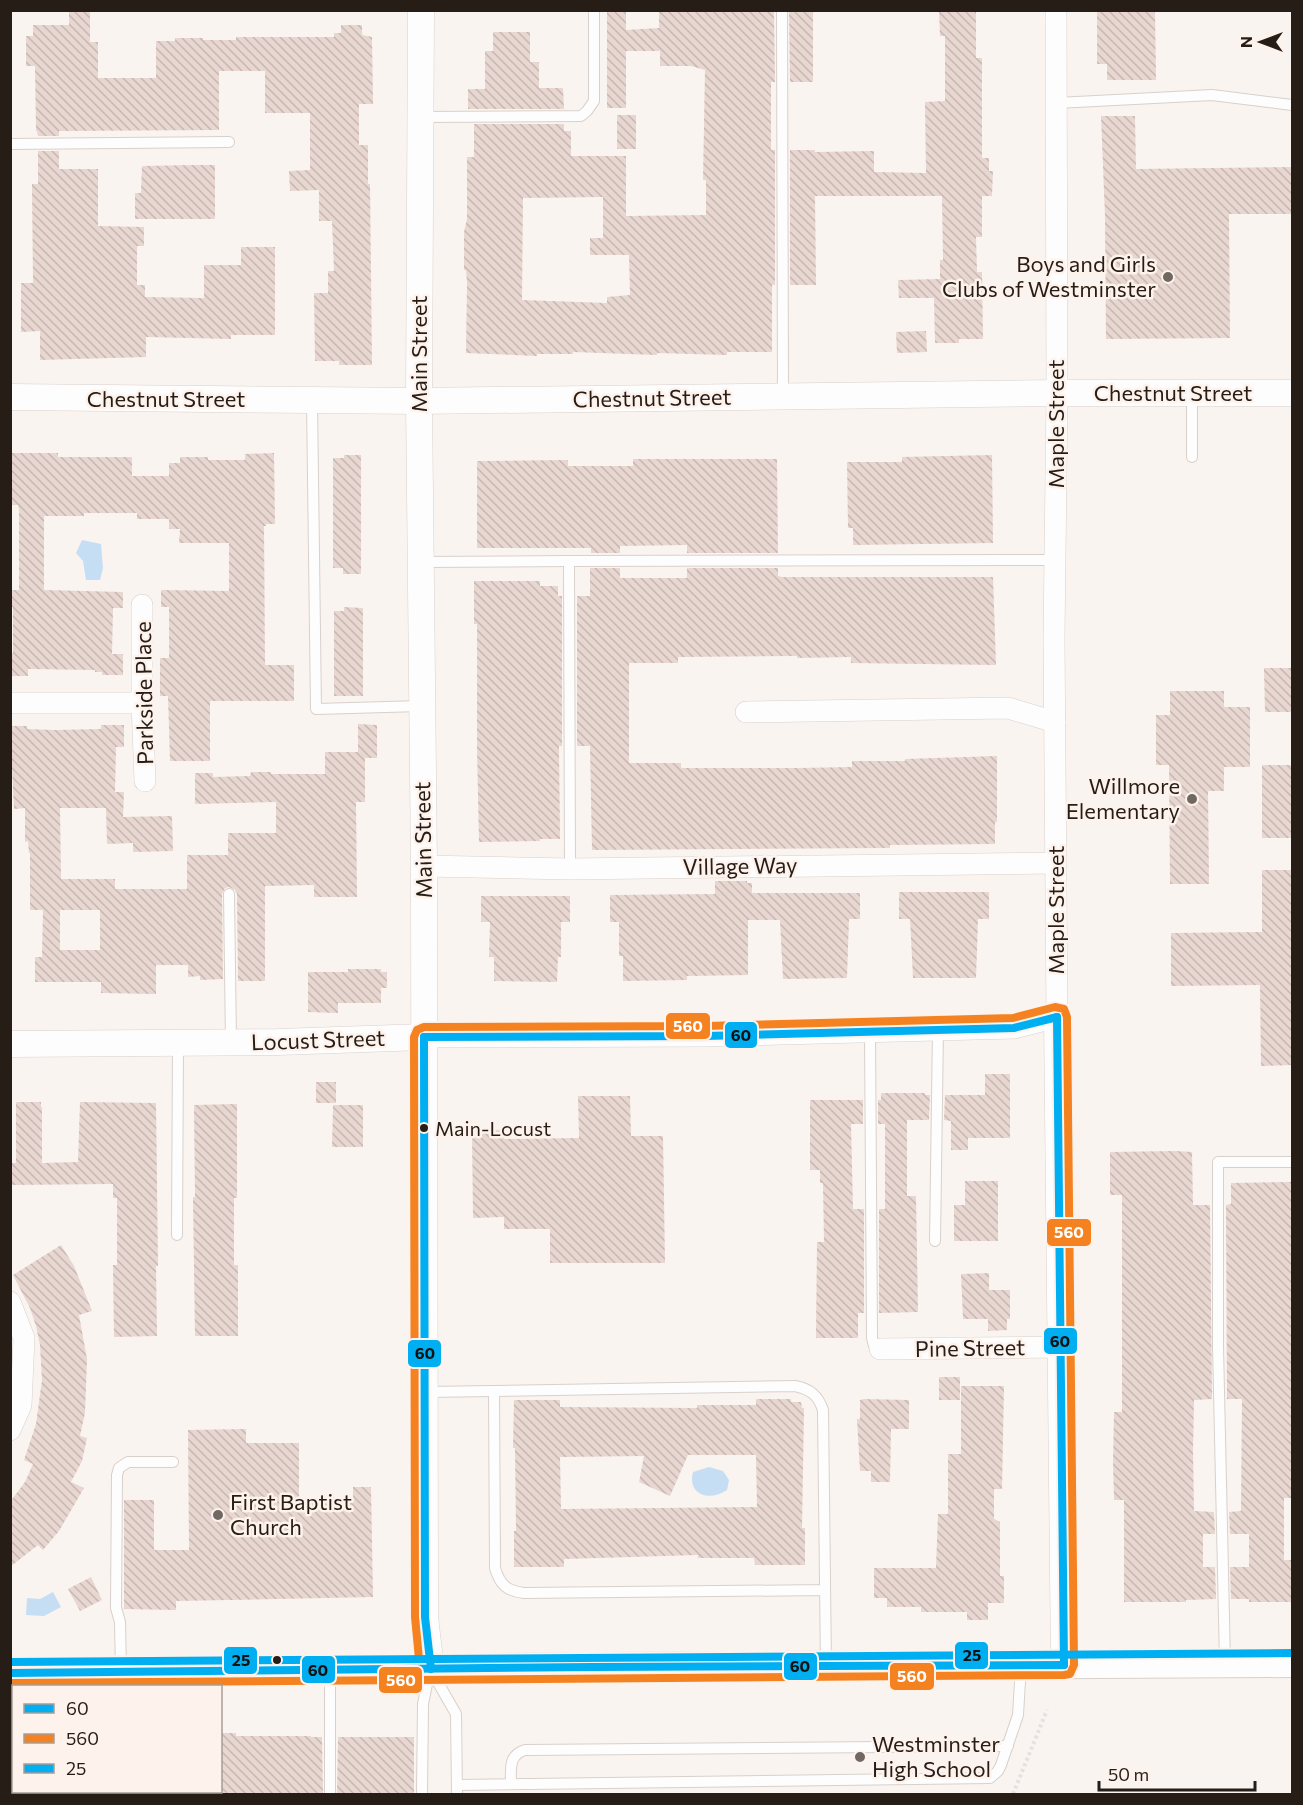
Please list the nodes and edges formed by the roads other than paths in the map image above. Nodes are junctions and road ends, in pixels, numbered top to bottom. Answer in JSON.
{"nodes":[{"id":1,"x":421,"y":10,"type":"edge"},
{"id":2,"x":594,"y":10,"type":"edge"},
{"id":3,"x":782,"y":10,"type":"edge"},
{"id":4,"x":1056,"y":10,"type":"edge"},
{"id":5,"x":1057,"y":103,"type":"junction"},
{"id":6,"x":1293,"y":105,"type":"edge"},
{"id":7,"x":421,"y":117,"type":"junction"},
{"id":8,"x":229,"y":142,"type":"dead end"},
{"id":9,"x":10,"y":144,"type":"edge"},
{"id":10,"x":1057,"y":393,"type":"junction"},
{"id":11,"x":1192,"y":393,"type":"junction"},
{"id":12,"x":1293,"y":393,"type":"edge"},
{"id":13,"x":783,"y":396,"type":"junction"},
{"id":14,"x":10,"y":398,"type":"edge"},
{"id":15,"x":312,"y":400,"type":"junction"},
{"id":16,"x":419,"y":400,"type":"junction"},
{"id":17,"x":1192,"y":457,"type":"dead end"},
{"id":18,"x":1055,"y":560,"type":"junction"},
{"id":19,"x":569,"y":561,"type":"junction"},
{"id":20,"x":420,"y":562,"type":"junction"},
{"id":21,"x":142,"y":605,"type":"dead end"},
{"id":22,"x":10,"y":703,"type":"edge"},
{"id":23,"x":142,"y":703,"type":"junction"},
{"id":24,"x":421,"y":706,"type":"junction"},
{"id":25,"x":746,"y":712,"type":"dead end"},
{"id":26,"x":1055,"y":722,"type":"junction"},
{"id":27,"x":145,"y":781,"type":"dead end"},
{"id":28,"x":1056,"y":863,"type":"junction"},
{"id":29,"x":424,"y":866,"type":"junction"},
{"id":30,"x":570,"y":869,"type":"junction"},
{"id":31,"x":230,"y":894,"type":"dead end"},
{"id":32,"x":1057,"y":1017,"type":"junction"},
{"id":33,"x":938,"y":1029,"type":"junction"},
{"id":34,"x":870,"y":1031,"type":"junction"},
{"id":35,"x":424,"y":1037,"type":"junction"},
{"id":36,"x":231,"y":1042,"type":"junction"},
{"id":37,"x":178,"y":1043,"type":"junction"},
{"id":38,"x":10,"y":1044,"type":"edge"},
{"id":39,"x":1293,"y":1162,"type":"edge"},
{"id":40,"x":177,"y":1235,"type":"dead end"},
{"id":41,"x":935,"y":1241,"type":"dead end"},
{"id":42,"x":10,"y":1302,"type":"edge"},
{"id":43,"x":1060,"y":1347,"type":"junction"},
{"id":44,"x":880,"y":1349,"type":"joint"},
{"id":45,"x":494,"y":1390,"type":"junction"},
{"id":46,"x":425,"y":1392,"type":"junction"},
{"id":47,"x":10,"y":1431,"type":"edge"},
{"id":48,"x":173,"y":1462,"type":"dead end"},
{"id":49,"x":825,"y":1590,"type":"junction"},
{"id":50,"x":1225,"y":1663,"type":"junction"},
{"id":51,"x":1293,"y":1663,"type":"edge"},
{"id":52,"x":1021,"y":1665,"type":"junction"},
{"id":53,"x":1064,"y":1665,"type":"junction"},
{"id":54,"x":826,"y":1666,"type":"junction"},
{"id":55,"x":430,"y":1669,"type":"junction"},
{"id":56,"x":330,"y":1670,"type":"junction"},
{"id":57,"x":10,"y":1673,"type":"edge"},
{"id":58,"x":128,"y":1679,"type":"edge"},
{"id":59,"x":1008,"y":1746,"type":"junction"},
{"id":60,"x":511,"y":1784,"type":"junction"},
{"id":61,"x":457,"y":1790,"type":"edge"},
{"id":62,"x":330,"y":1794,"type":"edge"},
{"id":63,"x":422,"y":1794,"type":"edge"}],
"edges":[{"from":1,"to":7,"type":"street","name":"Main Street"},
{"from":2,"to":7,"type":"lane"},
{"from":3,"to":13,"type":"lane"},
{"from":4,"to":5,"type":"street","name":"Maple Street"},
{"from":5,"to":6,"type":"lane"},
{"from":5,"to":10,"type":"street","name":"Maple Street"},
{"from":7,"to":16,"type":"street","name":"Main Street"},
{"from":8,"to":9,"type":"lane"},
{"from":10,"to":11,"type":"street","name":"Chestnut Street"},
{"from":10,"to":13,"type":"street","name":"Chestnut Street"},
{"from":10,"to":18,"type":"street","name":"Maple Street"},
{"from":11,"to":12,"type":"street","name":"Chestnut Street"},
{"from":11,"to":17,"type":"lane"},
{"from":13,"to":16,"type":"street","name":"Chestnut Street"},
{"from":14,"to":15,"type":"street","name":"Chestnut Street"},
{"from":15,"to":16,"type":"street","name":"Chestnut Street"},
{"from":15,"to":24,"type":"lane"},
{"from":16,"to":20,"type":"street","name":"Main Street"},
{"from":18,"to":19,"type":"lane"},
{"from":18,"to":26,"type":"street","name":"Maple Street"},
{"from":19,"to":20,"type":"lane"},
{"from":19,"to":30,"type":"lane"},
{"from":20,"to":24,"type":"street","name":"Main Street"},
{"from":21,"to":23,"type":"street","name":"Parkside Place"},
{"from":22,"to":23,"type":"street"},
{"from":23,"to":27,"type":"street","name":"Parkside Place"},
{"from":24,"to":29,"type":"street","name":"Main Street"},
{"from":25,"to":26,"type":"street"},
{"from":26,"to":28,"type":"street","name":"Maple Street"},
{"from":28,"to":30,"type":"street","name":"Village Way"},
{"from":28,"to":32,"type":"street","name":"Maple Street"},
{"from":29,"to":30,"type":"street","name":"Village Way"},
{"from":29,"to":35,"type":"street","name":"Main Street"},
{"from":31,"to":36,"type":"lane"},
{"from":32,"to":33,"type":"street","name":"Locust Street"},
{"from":32,"to":43,"type":"street","name":"Maple Street"},
{"from":33,"to":34,"type":"street","name":"Locust Street"},
{"from":33,"to":41,"type":"lane"},
{"from":34,"to":35,"type":"street","name":"Locust Street"},
{"from":34,"to":44,"type":"lane"},
{"from":35,"to":36,"type":"street","name":"Locust Street"},
{"from":35,"to":46,"type":"street","name":"Main Street"},
{"from":36,"to":37,"type":"street","name":"Locust Street"},
{"from":37,"to":38,"type":"street","name":"Locust Street"},
{"from":37,"to":40,"type":"lane"},
{"from":39,"to":50,"type":"lane"},
{"from":42,"to":47,"type":"street"},
{"from":43,"to":44,"type":"street","name":"Pine Street"},
{"from":43,"to":53,"type":"street","name":"Maple Street"},
{"from":45,"to":46,"type":"lane"},
{"from":45,"to":49,"type":"lane"},
{"from":45,"to":49,"type":"lane"},
{"from":46,"to":55,"type":"street","name":"Main Street"},
{"from":48,"to":58,"type":"lane"},
{"from":49,"to":54,"type":"lane"},
{"from":50,"to":51,"type":"main road"},
{"from":50,"to":53,"type":"main road"},
{"from":52,"to":53,"type":"main road"},
{"from":52,"to":54,"type":"main road"},
{"from":52,"to":59,"type":"lane"},
{"from":54,"to":55,"type":"main road"},
{"from":55,"to":56,"type":"main road"},
{"from":55,"to":61,"type":"lane"},
{"from":55,"to":63,"type":"lane"},
{"from":56,"to":58,"type":"main road"},
{"from":56,"to":62,"type":"lane"},
{"from":57,"to":58,"type":"main road"},
{"from":59,"to":60,"type":"lane"},
{"from":59,"to":60,"type":"lane"},
{"from":60,"to":61,"type":"lane"}]}
